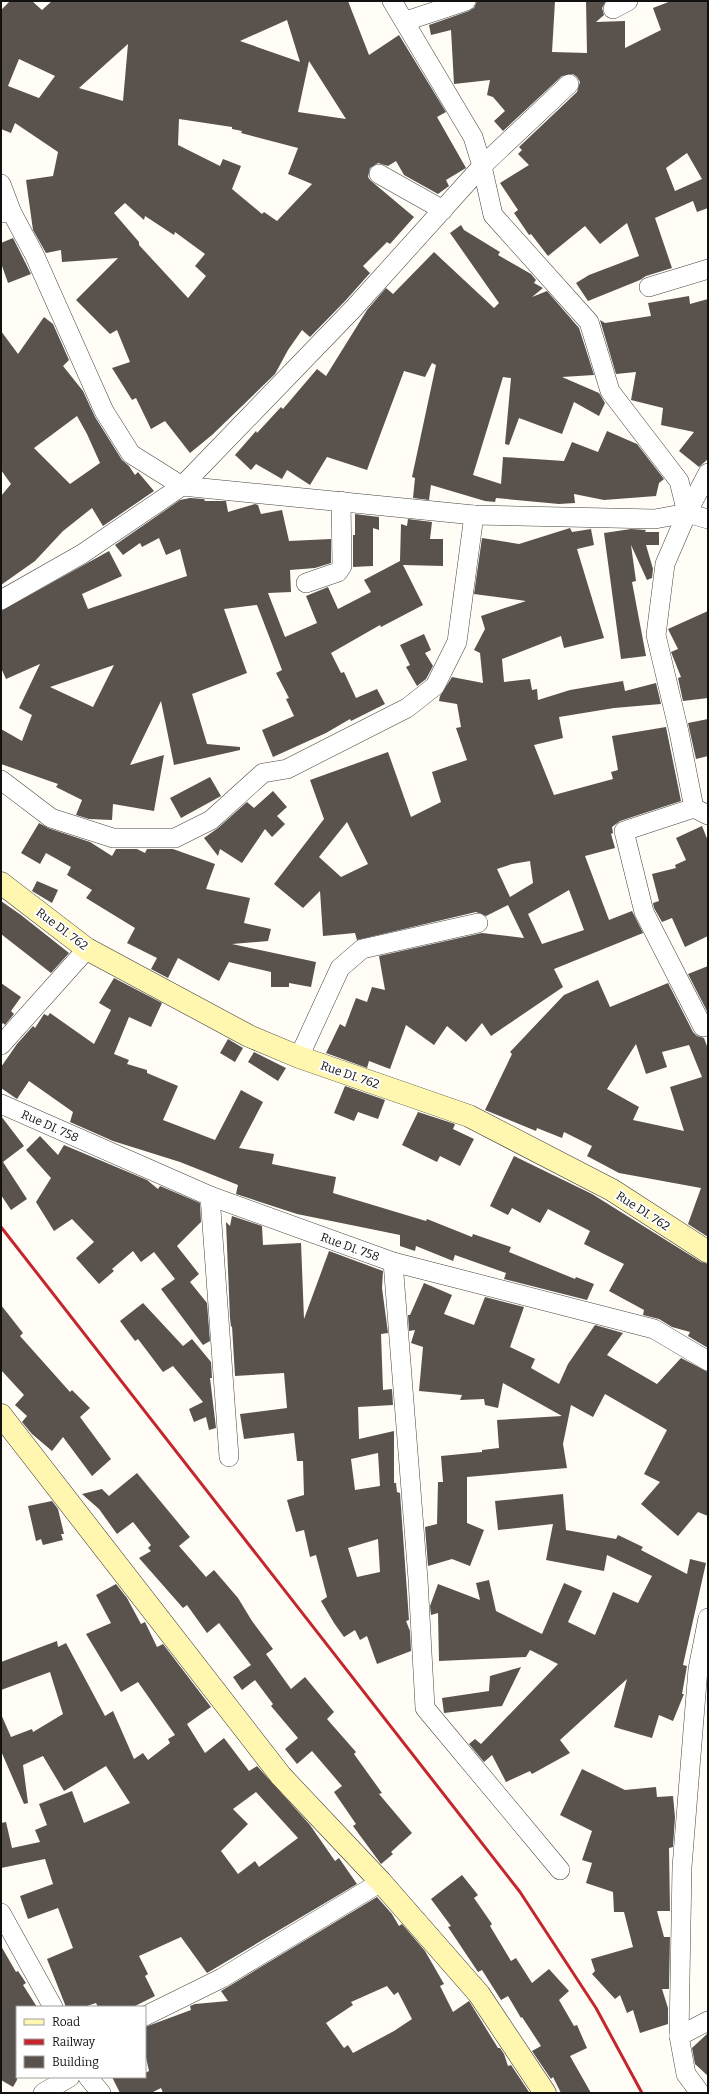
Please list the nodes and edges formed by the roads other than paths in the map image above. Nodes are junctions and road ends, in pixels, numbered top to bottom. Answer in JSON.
{"nodes":[{"id":1,"x":392,"y":1,"type":"edge"},
{"id":2,"x":466,"y":1,"type":"edge"},
{"id":3,"x":406,"y":20,"type":"junction"},
{"id":4,"x":569,"y":84,"type":"dead end"},
{"id":5,"x":482,"y":166,"type":"junction"},
{"id":6,"x":379,"y":174,"type":"dead end"},
{"id":7,"x":1,"y":184,"type":"edge"},
{"id":8,"x":442,"y":210,"type":"junction"},
{"id":9,"x":6,"y":213,"type":"edge"},
{"id":10,"x":708,"y":269,"type":"edge"},
{"id":11,"x":649,"y":287,"type":"dead end"},
{"id":12,"x":708,"y":473,"type":"edge"},
{"id":13,"x":182,"y":486,"type":"junction"},
{"id":14,"x":341,"y":501,"type":"junction"},
{"id":15,"x":687,"y":513,"type":"junction"},
{"id":16,"x":474,"y":515,"type":"junction"},
{"id":17,"x":708,"y":519,"type":"edge"},
{"id":18,"x":306,"y":583,"type":"dead end"},
{"id":19,"x":1,"y":600,"type":"edge"},
{"id":20,"x":1,"y":780,"type":"edge"},
{"id":21,"x":701,"y":811,"type":"edge"},
{"id":22,"x":1,"y":883,"type":"edge"},
{"id":23,"x":478,"y":923,"type":"dead end"},
{"id":24,"x":87,"y":949,"type":"junction"},
{"id":25,"x":703,"y":1026,"type":"dead end"},
{"id":26,"x":1,"y":1045,"type":"edge"},
{"id":27,"x":299,"y":1057,"type":"junction"},
{"id":28,"x":1,"y":1104,"type":"edge"},
{"id":29,"x":210,"y":1196,"type":"junction"},
{"id":30,"x":708,"y":1252,"type":"edge"},
{"id":31,"x":394,"y":1262,"type":"junction"},
{"id":32,"x":708,"y":1362,"type":"edge"},
{"id":33,"x":1,"y":1415,"type":"edge"},
{"id":34,"x":230,"y":1457,"type":"dead end"},
{"id":35,"x":708,"y":1618,"type":"edge"},
{"id":36,"x":560,"y":1870,"type":"dead end"},
{"id":37,"x":381,"y":1882,"type":"junction"},
{"id":38,"x":1,"y":1913,"type":"edge"},
{"id":39,"x":52,"y":2006,"type":"edge"},
{"id":40,"x":146,"y":2016,"type":"edge"},
{"id":41,"x":708,"y":2021,"type":"edge"},
{"id":42,"x":679,"y":2036,"type":"junction"},
{"id":43,"x":68,"y":2078,"type":"edge"},
{"id":44,"x":89,"y":2078,"type":"edge"},
{"id":45,"x":43,"y":2093,"type":"edge"},
{"id":46,"x":102,"y":2093,"type":"edge"},
{"id":47,"x":545,"y":2093,"type":"edge"},
{"id":48,"x":700,"y":2093,"type":"edge"}],
"edges":[{"from":1,"to":3,"type":"street"},
{"from":2,"to":3,"type":"street"},
{"from":3,"to":5,"type":"street"},
{"from":4,"to":5,"type":"street"},
{"from":5,"to":8,"type":"street"},
{"from":5,"to":15,"type":"street"},
{"from":6,"to":8,"type":"street"},
{"from":7,"to":9,"type":"street"},
{"from":8,"to":13,"type":"street"},
{"from":9,"to":13,"type":"street"},
{"from":10,"to":11,"type":"street"},
{"from":12,"to":15,"type":"street"},
{"from":13,"to":14,"type":"street"},
{"from":13,"to":19,"type":"street"},
{"from":14,"to":16,"type":"street"},
{"from":14,"to":18,"type":"street"},
{"from":15,"to":16,"type":"street"},
{"from":15,"to":17,"type":"street"},
{"from":15,"to":21,"type":"street"},
{"from":16,"to":20,"type":"street"},
{"from":21,"to":25,"type":"street"},
{"from":22,"to":24,"type":"street","name":"Rue DI. 762"},
{"from":23,"to":27,"type":"street"},
{"from":24,"to":26,"type":"street"},
{"from":24,"to":27,"type":"street","name":"Rue DI. 762"},
{"from":27,"to":30,"type":"street","name":"Rue DI. 762"},
{"from":28,"to":29,"type":"street","name":"Rue DI. 758"},
{"from":29,"to":31,"type":"street","name":"Rue DI. 758"},
{"from":29,"to":34,"type":"street"},
{"from":31,"to":32,"type":"street","name":"Rue DI. 758"},
{"from":31,"to":36,"type":"street"},
{"from":33,"to":37,"type":"street"},
{"from":35,"to":42,"type":"street"},
{"from":37,"to":40,"type":"street"},
{"from":37,"to":47,"type":"street"},
{"from":38,"to":39,"type":"street"},
{"from":41,"to":42,"type":"street"},
{"from":42,"to":48,"type":"street"},
{"from":43,"to":45,"type":"street"},
{"from":44,"to":46,"type":"street"}]}
